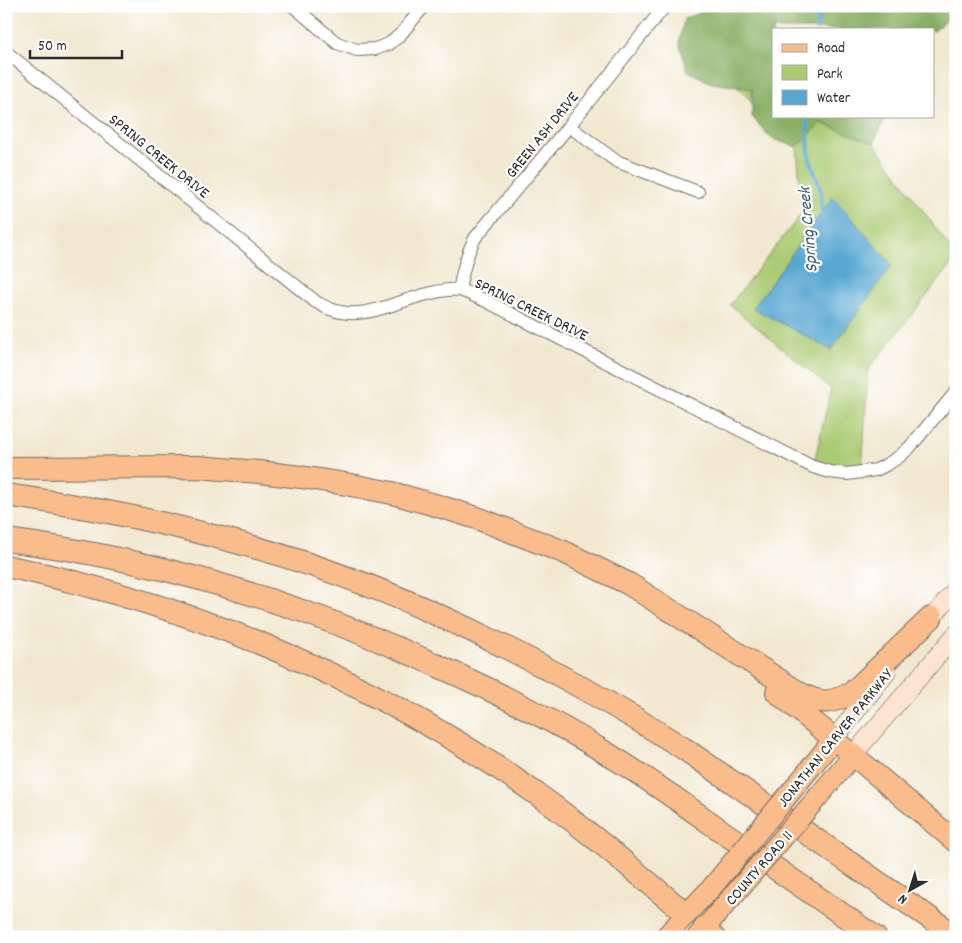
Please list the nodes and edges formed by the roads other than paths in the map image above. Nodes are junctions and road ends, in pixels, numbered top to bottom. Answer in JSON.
{"nodes":[{"id":1,"x":293,"y":6,"type":"edge"},
{"id":2,"x":424,"y":6,"type":"edge"},
{"id":3,"x":665,"y":6,"type":"edge"},
{"id":4,"x":6,"y":52,"type":"edge"},
{"id":5,"x":569,"y":126,"type":"junction"},
{"id":6,"x":698,"y":192,"type":"dead end"},
{"id":7,"x":459,"y":290,"type":"junction"},
{"id":8,"x":956,"y":392,"type":"edge"},
{"id":9,"x":6,"y":468,"type":"edge"},
{"id":10,"x":6,"y":495,"type":"edge"},
{"id":11,"x":6,"y":540,"type":"edge"},
{"id":12,"x":6,"y":566,"type":"edge"},
{"id":13,"x":956,"y":589,"type":"edge"},
{"id":14,"x":678,"y":615,"type":"junction"},
{"id":15,"x":931,"y":618,"type":"junction"},
{"id":16,"x":956,"y":634,"type":"edge"},
{"id":17,"x":834,"y":739,"type":"junction"},
{"id":18,"x":853,"y":755,"type":"junction"},
{"id":19,"x":818,"y":796,"type":"joint"},
{"id":20,"x":956,"y":842,"type":"edge"},
{"id":21,"x":713,"y":886,"type":"joint"},
{"id":22,"x":686,"y":914,"type":"junction"},
{"id":23,"x":705,"y":934,"type":"edge"},
{"id":24,"x":956,"y":936,"type":"edge"},
{"id":25,"x":665,"y":937,"type":"edge"},
{"id":26,"x":875,"y":937,"type":"edge"}],
"edges":[{"from":1,"to":2,"type":"street"},
{"from":3,"to":5,"type":"street","name":"GREEN ASH DRIVE"},
{"from":4,"to":7,"type":"street","name":"SPRING CREEK DRIVE"},
{"from":5,"to":6,"type":"street"},
{"from":5,"to":7,"type":"street","name":"GREEN ASH DRIVE"},
{"from":7,"to":8,"type":"street","name":"SPRING CREEK DRIVE"},
{"from":9,"to":14,"type":"highway"},
{"from":10,"to":24,"type":"highway"},
{"from":11,"to":26,"type":"highway"},
{"from":12,"to":22,"type":"highway"},
{"from":13,"to":15,"type":"main road","name":"JONATHAN CARVER PARKWAY"},
{"from":14,"to":15,"type":"highway"},
{"from":14,"to":17,"type":"highway"},
{"from":15,"to":17,"type":"main road","name":"JONATHAN CARVER PARKWAY"},
{"from":16,"to":18,"type":"main road","name":"JONATHAN CARVER PARKWAY"},
{"from":17,"to":18,"type":"main road"},
{"from":17,"to":21,"type":"main road","name":"JONATHAN CARVER PARKWAY","bridge":true},
{"from":18,"to":19,"type":"main road","name":"JONATHAN CARVER PARKWAY"},
{"from":18,"to":20,"type":"highway"},
{"from":19,"to":23,"type":"main road","name":"COUNTY ROAD 11","bridge":true},
{"from":21,"to":22,"type":"main road","name":"COUNTY ROAD 11"},
{"from":22,"to":23,"type":"main road"},
{"from":22,"to":25,"type":"main road","name":"COUNTY ROAD 11"}]}
